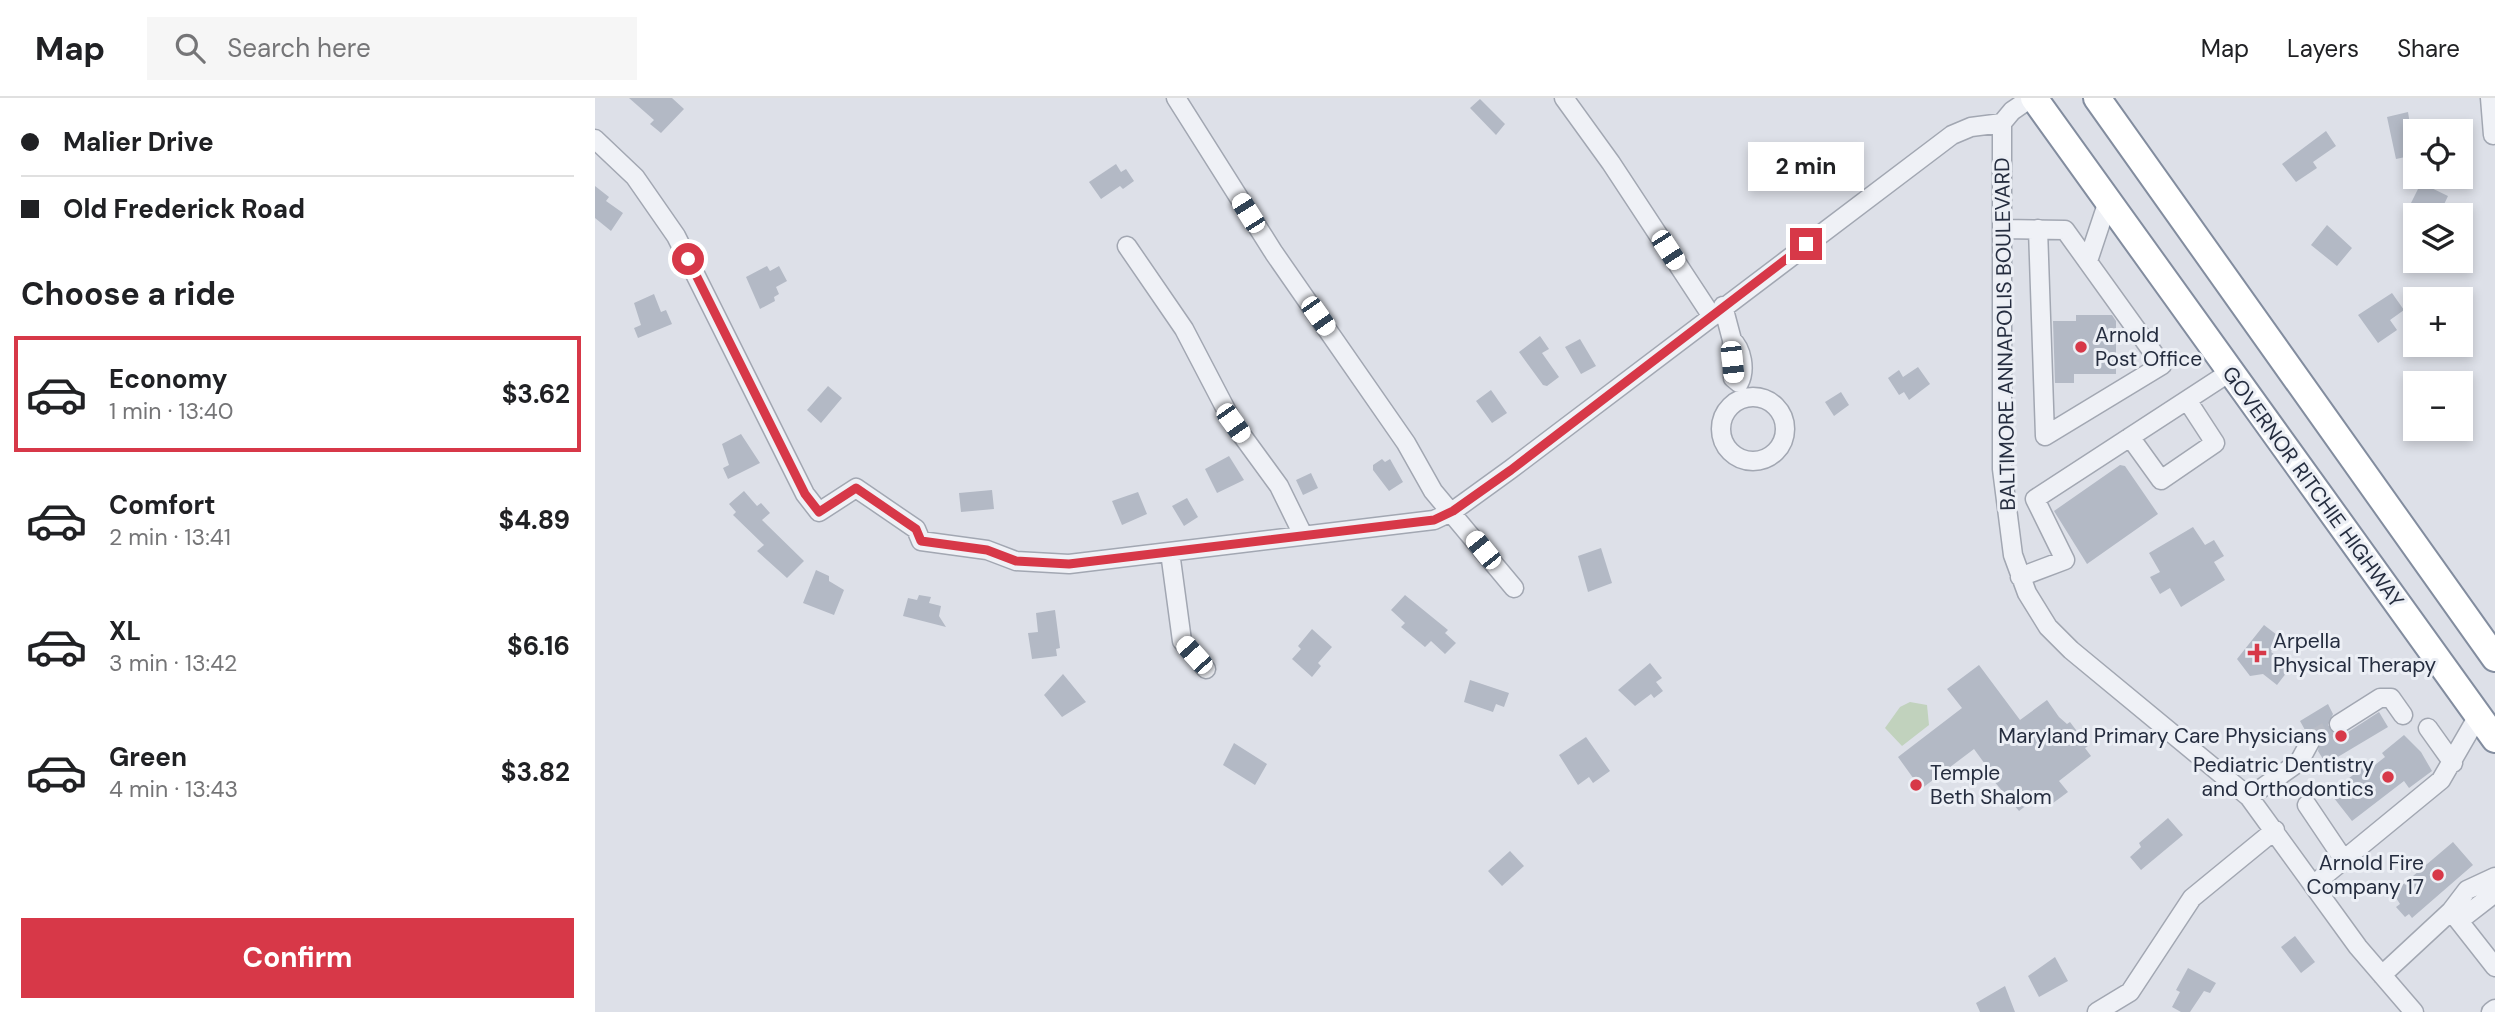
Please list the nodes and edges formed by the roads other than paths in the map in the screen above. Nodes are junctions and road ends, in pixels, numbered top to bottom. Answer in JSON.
{"nodes":[{"id":1,"x":1177,"y":98,"type":"edge"},
{"id":2,"x":1564,"y":98,"type":"edge"},
{"id":3,"x":2032,"y":98,"type":"edge"},
{"id":4,"x":2097,"y":98,"type":"edge"},
{"id":5,"x":2490,"y":98,"type":"edge"},
{"id":6,"x":2002,"y":123,"type":"junction"},
{"id":7,"x":2493,"y":135,"type":"dead end"},
{"id":8,"x":595,"y":139,"type":"edge"},
{"id":9,"x":2108,"y":201,"type":"junction"},
{"id":10,"x":2002,"y":229,"type":"junction"},
{"id":11,"x":2038,"y":229,"type":"junction"},
{"id":12,"x":1127,"y":246,"type":"dead end"},
{"id":13,"x":2088,"y":261,"type":"junction"},
{"id":14,"x":1717,"y":311,"type":"junction"},
{"id":15,"x":2230,"y":372,"type":"junction"},
{"id":16,"x":1741,"y":391,"type":"dead end"},
{"id":17,"x":2187,"y":400,"type":"junction"},
{"id":18,"x":2130,"y":437,"type":"junction"},
{"id":19,"x":2035,"y":499,"type":"junction"},
{"id":20,"x":2004,"y":500,"type":"junction"},
{"id":21,"x":1453,"y":511,"type":"junction"},
{"id":22,"x":1304,"y":535,"type":"junction"},
{"id":23,"x":1170,"y":552,"type":"junction"},
{"id":24,"x":2020,"y":577,"type":"junction"},
{"id":25,"x":1514,"y":588,"type":"dead end"},
{"id":26,"x":2495,"y":658,"type":"edge"},
{"id":27,"x":1206,"y":669,"type":"dead end"},
{"id":28,"x":2403,"y":715,"type":"dead end"},
{"id":29,"x":2478,"y":716,"type":"junction"},
{"id":30,"x":2339,"y":724,"type":"tunnel mouth"},
{"id":31,"x":2428,"y":728,"type":"dead end"},
{"id":32,"x":2495,"y":739,"type":"edge"},
{"id":33,"x":2311,"y":740,"type":"tunnel mouth"},
{"id":34,"x":2453,"y":763,"type":"junction"},
{"id":35,"x":2249,"y":797,"type":"junction"},
{"id":36,"x":2307,"y":805,"type":"dead end"},
{"id":37,"x":2275,"y":830,"type":"junction"},
{"id":38,"x":2344,"y":860,"type":"junction"},
{"id":39,"x":2495,"y":877,"type":"edge"},
{"id":40,"x":2313,"y":885,"type":"junction"},
{"id":41,"x":2495,"y":892,"type":"edge"},
{"id":42,"x":2455,"y":916,"type":"junction"},
{"id":43,"x":2495,"y":967,"type":"edge"},
{"id":44,"x":2382,"y":975,"type":"junction"},
{"id":45,"x":2495,"y":1009,"type":"edge"},
{"id":46,"x":2097,"y":1012,"type":"edge"},
{"id":47,"x":2414,"y":1012,"type":"edge"},
{"id":48,"x":2491,"y":1012,"type":"edge"}],
"edges":[{"from":1,"to":21,"type":"street"},
{"from":2,"to":14,"type":"street"},
{"from":3,"to":6,"type":"street"},
{"from":3,"to":9,"type":"highway","name":"GOVERNOR RITCHIE HIGHWAY"},
{"from":4,"to":26,"type":"highway"},
{"from":5,"to":7,"type":"street"},
{"from":6,"to":10,"type":"street","name":"BALTIMORE ANNAPOLIS BOULEVARD"},
{"from":6,"to":14,"type":"street"},
{"from":8,"to":23,"type":"street"},
{"from":9,"to":13,"type":"street"},
{"from":9,"to":15,"type":"highway","name":"GOVERNOR RITCHIE HIGHWAY"},
{"from":10,"to":11,"type":"street"},
{"from":10,"to":20,"type":"street","name":"BALTIMORE ANNAPOLIS BOULEVARD"},
{"from":11,"to":13,"type":"street"},
{"from":11,"to":13,"type":"street"},
{"from":12,"to":22,"type":"street"},
{"from":14,"to":16,"type":"street"},
{"from":14,"to":21,"type":"street"},
{"from":15,"to":17,"type":"street"},
{"from":15,"to":29,"type":"highway","name":"GOVERNOR RITCHIE HIGHWAY"},
{"from":17,"to":18,"type":"street"},
{"from":17,"to":18,"type":"street"},
{"from":18,"to":19,"type":"street"},
{"from":19,"to":20,"type":"street"},
{"from":19,"to":24,"type":"street"},
{"from":20,"to":24,"type":"street","name":"BALTIMORE ANNAPOLIS BOULEVARD"},
{"from":21,"to":22,"type":"street"},
{"from":21,"to":25,"type":"street"},
{"from":22,"to":23,"type":"street"},
{"from":23,"to":27,"type":"street"},
{"from":24,"to":35,"type":"street","name":"BALTIMORE ANNAPOLIS BOULEVARD"},
{"from":28,"to":30,"type":"street"},
{"from":29,"to":32,"type":"highway","name":"GOVERNOR RITCHIE HIGHWAY"},
{"from":29,"to":34,"type":"street"},
{"from":31,"to":34,"type":"street"},
{"from":33,"to":35,"type":"street"},
{"from":34,"to":38,"type":"street"},
{"from":35,"to":37,"type":"street","name":"BALTIMORE ANNAPOLIS BOULEVARD"},
{"from":36,"to":38,"type":"street"},
{"from":37,"to":40,"type":"street","name":"BALTIMORE ANNAPOLIS BOULEVARD"},
{"from":37,"to":46,"type":"street"},
{"from":38,"to":40,"type":"street"},
{"from":39,"to":42,"type":"street"},
{"from":40,"to":44,"type":"street","name":"BALTIMORE ANNAPOLIS BOULEVARD"},
{"from":41,"to":42,"type":"street"},
{"from":42,"to":43,"type":"street"},
{"from":42,"to":44,"type":"street"},
{"from":44,"to":47,"type":"street","name":"BALTIMORE ANNAPOLIS BOULEVARD"},
{"from":45,"to":48,"type":"street"}]}
